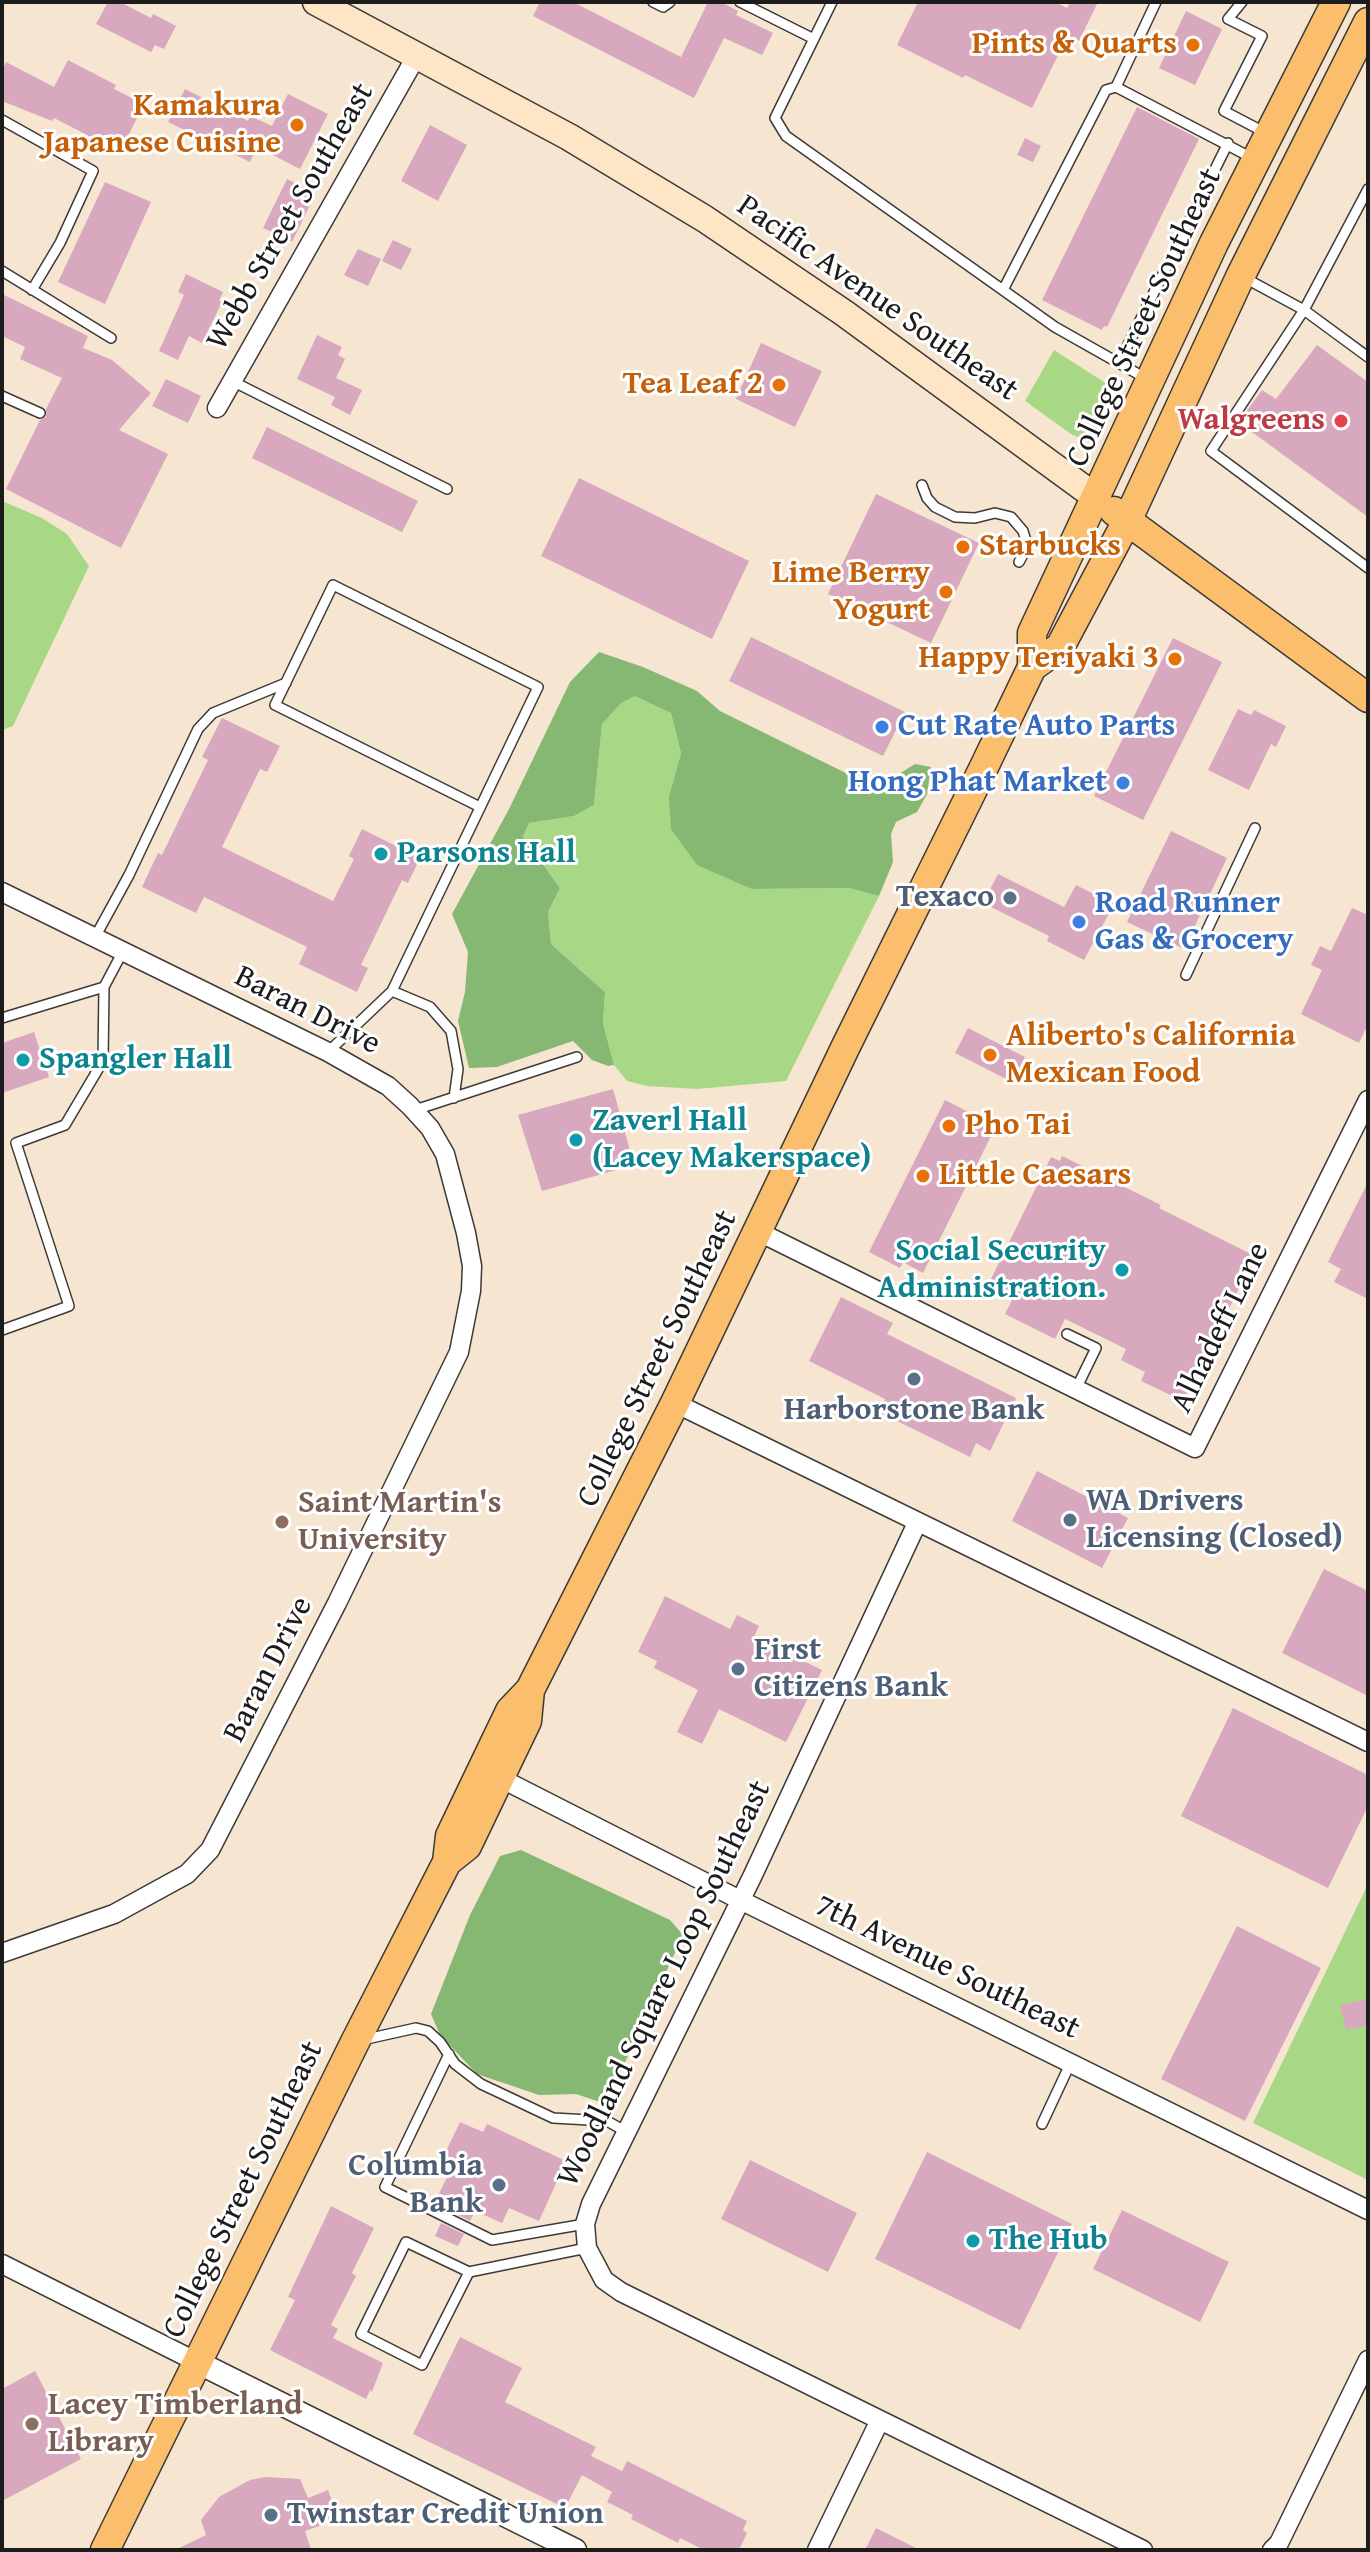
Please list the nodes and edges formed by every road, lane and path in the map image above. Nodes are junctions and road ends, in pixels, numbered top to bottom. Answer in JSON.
{"nodes":[{"id":1,"x":316,"y":2,"type":"edge"},
{"id":2,"x":653,"y":2,"type":"edge"},
{"id":3,"x":670,"y":2,"type":"edge"},
{"id":4,"x":740,"y":2,"type":"edge"},
{"id":5,"x":832,"y":2,"type":"edge"},
{"id":6,"x":1156,"y":2,"type":"edge"},
{"id":7,"x":1242,"y":2,"type":"edge"},
{"id":8,"x":1327,"y":7,"type":"edge"},
{"id":9,"x":814,"y":39,"type":"junction"},
{"id":10,"x":1365,"y":39,"type":"edge"},
{"id":11,"x":417,"y":55,"type":"junction"},
{"id":12,"x":1116,"y":87,"type":"junction"},
{"id":13,"x":2,"y":120,"type":"edge"},
{"id":14,"x":1270,"y":135,"type":"junction"},
{"id":15,"x":1228,"y":143,"type":"junction"},
{"id":16,"x":1257,"y":161,"type":"junction"},
{"id":17,"x":1368,"y":189,"type":"edge"},
{"id":18,"x":2,"y":271,"type":"edge"},
{"id":19,"x":1241,"y":275,"type":"junction"},
{"id":20,"x":32,"y":290,"type":"junction"},
{"id":21,"x":1003,"y":290,"type":"junction"},
{"id":22,"x":1304,"y":310,"type":"junction"},
{"id":23,"x":111,"y":338,"type":"dead end"},
{"id":24,"x":1368,"y":357,"type":"edge"},
{"id":25,"x":1119,"y":363,"type":"junction"},
{"id":26,"x":230,"y":380,"type":"junction"},
{"id":27,"x":1150,"y":380,"type":"junction"},
{"id":28,"x":2,"y":396,"type":"edge"},
{"id":29,"x":217,"y":408,"type":"dead end"},
{"id":30,"x":40,"y":413,"type":"dead end"},
{"id":31,"x":922,"y":485,"type":"dead end"},
{"id":32,"x":447,"y":489,"type":"dead end"},
{"id":33,"x":1097,"y":498,"type":"junction"},
{"id":34,"x":1127,"y":521,"type":"junction"},
{"id":35,"x":1019,"y":562,"type":"dead end"},
{"id":36,"x":1368,"y":568,"type":"edge"},
{"id":37,"x":1032,"y":667,"type":"junction"},
{"id":38,"x":286,"y":683,"type":"junction"},
{"id":39,"x":1368,"y":698,"type":"edge"},
{"id":40,"x":480,"y":807,"type":"junction"},
{"id":41,"x":1255,"y":828,"type":"dead end"},
{"id":42,"x":2,"y":892,"type":"edge"},
{"id":43,"x":94,"y":939,"type":"junction"},
{"id":44,"x":122,"y":953,"type":"junction"},
{"id":45,"x":1186,"y":975,"type":"dead end"},
{"id":46,"x":104,"y":987,"type":"junction"},
{"id":47,"x":392,"y":991,"type":"junction"},
{"id":48,"x":2,"y":1018,"type":"edge"},
{"id":49,"x":328,"y":1052,"type":"junction"},
{"id":50,"x":577,"y":1057,"type":"dead end"},
{"id":51,"x":454,"y":1098,"type":"junction"},
{"id":52,"x":1368,"y":1100,"type":"edge"},
{"id":53,"x":415,"y":1110,"type":"junction"},
{"id":54,"x":759,"y":1232,"type":"junction"},
{"id":55,"x":2,"y":1330,"type":"edge"},
{"id":56,"x":1067,"y":1334,"type":"dead end"},
{"id":57,"x":1076,"y":1389,"type":"junction"},
{"id":58,"x":675,"y":1403,"type":"junction"},
{"id":59,"x":917,"y":1523,"type":"junction"},
{"id":60,"x":530,"y":1690,"type":"junction"},
{"id":61,"x":1368,"y":1742,"type":"edge"},
{"id":62,"x":500,"y":1778,"type":"junction"},
{"id":63,"x":447,"y":1862,"type":"junction"},
{"id":64,"x":740,"y":1900,"type":"junction"},
{"id":65,"x":2,"y":1953,"type":"edge"},
{"id":66,"x":355,"y":2042,"type":"junction"},
{"id":67,"x":449,"y":2054,"type":"junction"},
{"id":68,"x":1071,"y":2062,"type":"junction"},
{"id":69,"x":1042,"y":2124,"type":"dead end"},
{"id":70,"x":625,"y":2131,"type":"junction"},
{"id":71,"x":1368,"y":2210,"type":"edge"},
{"id":72,"x":585,"y":2224,"type":"junction"},
{"id":73,"x":587,"y":2248,"type":"junction"},
{"id":74,"x":2,"y":2264,"type":"edge"},
{"id":75,"x":469,"y":2272,"type":"junction"},
{"id":76,"x":1368,"y":2360,"type":"edge"},
{"id":77,"x":197,"y":2362,"type":"junction"},
{"id":78,"x":880,"y":2420,"type":"junction"},
{"id":79,"x":105,"y":2550,"type":"edge"},
{"id":80,"x":575,"y":2550,"type":"edge"},
{"id":81,"x":817,"y":2550,"type":"edge"},
{"id":82,"x":1143,"y":2550,"type":"edge"},
{"id":83,"x":1272,"y":2550,"type":"edge"}],
"edges":[{"from":1,"to":11,"type":"main road","name":"Pacific Avenue Southeast"},
{"from":2,"to":3,"type":"lane"},
{"from":4,"to":9,"type":"lane"},
{"from":5,"to":9,"type":"lane"},
{"from":6,"to":12,"type":"lane"},
{"from":7,"to":14,"type":"lane"},
{"from":8,"to":10,"type":"main road"},
{"from":8,"to":14,"type":"main road","name":"College Street Southeast"},
{"from":9,"to":21,"type":"lane"},
{"from":10,"to":19,"type":"main road","name":"College Street Southeast"},
{"from":11,"to":26,"type":"street","name":"Webb Street Southeast"},
{"from":11,"to":33,"type":"main road","name":"Pacific Avenue Southeast"},
{"from":12,"to":15,"type":"lane"},
{"from":12,"to":21,"type":"lane"},
{"from":13,"to":20,"type":"lane"},
{"from":14,"to":16,"type":"main road","name":"College Street Southeast"},
{"from":15,"to":16,"type":"lane"},
{"from":15,"to":25,"type":"lane"},
{"from":16,"to":27,"type":"main road","name":"College Street Southeast"},
{"from":17,"to":22,"type":"lane"},
{"from":18,"to":20,"type":"lane"},
{"from":19,"to":22,"type":"lane"},
{"from":19,"to":34,"type":"main road","name":"College Street Southeast"},
{"from":20,"to":23,"type":"lane"},
{"from":21,"to":25,"type":"lane"},
{"from":22,"to":24,"type":"lane"},
{"from":22,"to":36,"type":"lane"},
{"from":25,"to":27,"type":"lane"},
{"from":26,"to":29,"type":"street","name":"Webb Street Southeast"},
{"from":26,"to":32,"type":"lane"},
{"from":27,"to":33,"type":"main road","name":"College Street Southeast"},
{"from":28,"to":30,"type":"lane"},
{"from":31,"to":35,"type":"lane"},
{"from":33,"to":34,"type":"main road","name":"Pacific Avenue Southeast"},
{"from":33,"to":37,"type":"main road","name":"College Street Southeast"},
{"from":34,"to":37,"type":"main road","name":"College Street Southeast"},
{"from":34,"to":39,"type":"main road","name":"Pacific Avenue Southeast"},
{"from":37,"to":54,"type":"main road","name":"College Street Southeast"},
{"from":38,"to":40,"type":"lane"},
{"from":38,"to":40,"type":"lane"},
{"from":38,"to":43,"type":"lane"},
{"from":40,"to":47,"type":"lane"},
{"from":41,"to":45,"type":"lane"},
{"from":42,"to":43,"type":"street","name":"Baran Drive"},
{"from":43,"to":44,"type":"street","name":"Baran Drive"},
{"from":44,"to":46,"type":"lane"},
{"from":44,"to":49,"type":"street","name":"Baran Drive"},
{"from":46,"to":48,"type":"lane"},
{"from":46,"to":55,"type":"lane"},
{"from":47,"to":49,"type":"lane"},
{"from":47,"to":51,"type":"lane"},
{"from":49,"to":53,"type":"street","name":"Baran Drive"},
{"from":50,"to":51,"type":"lane"},
{"from":51,"to":53,"type":"lane"},
{"from":52,"to":57,"type":"street","name":"Alhadeff Lane"},
{"from":53,"to":65,"type":"street","name":"Baran Drive"},
{"from":54,"to":57,"type":"street","name":"Alhadeff Lane"},
{"from":54,"to":58,"type":"main road","name":"College Street Southeast"},
{"from":56,"to":57,"type":"lane"},
{"from":58,"to":59,"type":"street"},
{"from":58,"to":60,"type":"main road","name":"College Street Southeast"},
{"from":59,"to":61,"type":"street"},
{"from":59,"to":64,"type":"street","name":"Woodland Square Loop Southeast"},
{"from":60,"to":62,"type":"main road","name":"College Street Southeast"},
{"from":60,"to":63,"type":"main road","name":"College Street Southeast"},
{"from":62,"to":63,"type":"main road","name":"College Street Southeast"},
{"from":62,"to":64,"type":"street","name":"7th Avenue Southeast"},
{"from":63,"to":66,"type":"main road","name":"College Street Southeast"},
{"from":64,"to":68,"type":"street","name":"7th Avenue Southeast"},
{"from":64,"to":70,"type":"street","name":"Woodland Square Loop Southeast"},
{"from":66,"to":67,"type":"lane"},
{"from":66,"to":77,"type":"main road","name":"College Street Southeast"},
{"from":67,"to":70,"type":"lane"},
{"from":67,"to":72,"type":"lane"},
{"from":68,"to":69,"type":"lane"},
{"from":68,"to":71,"type":"street","name":"7th Avenue Southeast"},
{"from":70,"to":72,"type":"street","name":"Woodland Square Loop Southeast"},
{"from":72,"to":73,"type":"street","name":"Woodland Square Loop Southeast"},
{"from":73,"to":75,"type":"lane"},
{"from":73,"to":78,"type":"street","name":"Woodland Square Loop Southeast"},
{"from":74,"to":77,"type":"street"},
{"from":75,"to":75,"type":"lane"},
{"from":76,"to":83,"type":"street"},
{"from":77,"to":79,"type":"main road","name":"College Street Southeast"},
{"from":77,"to":80,"type":"street"},
{"from":78,"to":81,"type":"street"},
{"from":78,"to":82,"type":"street","name":"Woodland Square Loop Southeast"}]}
